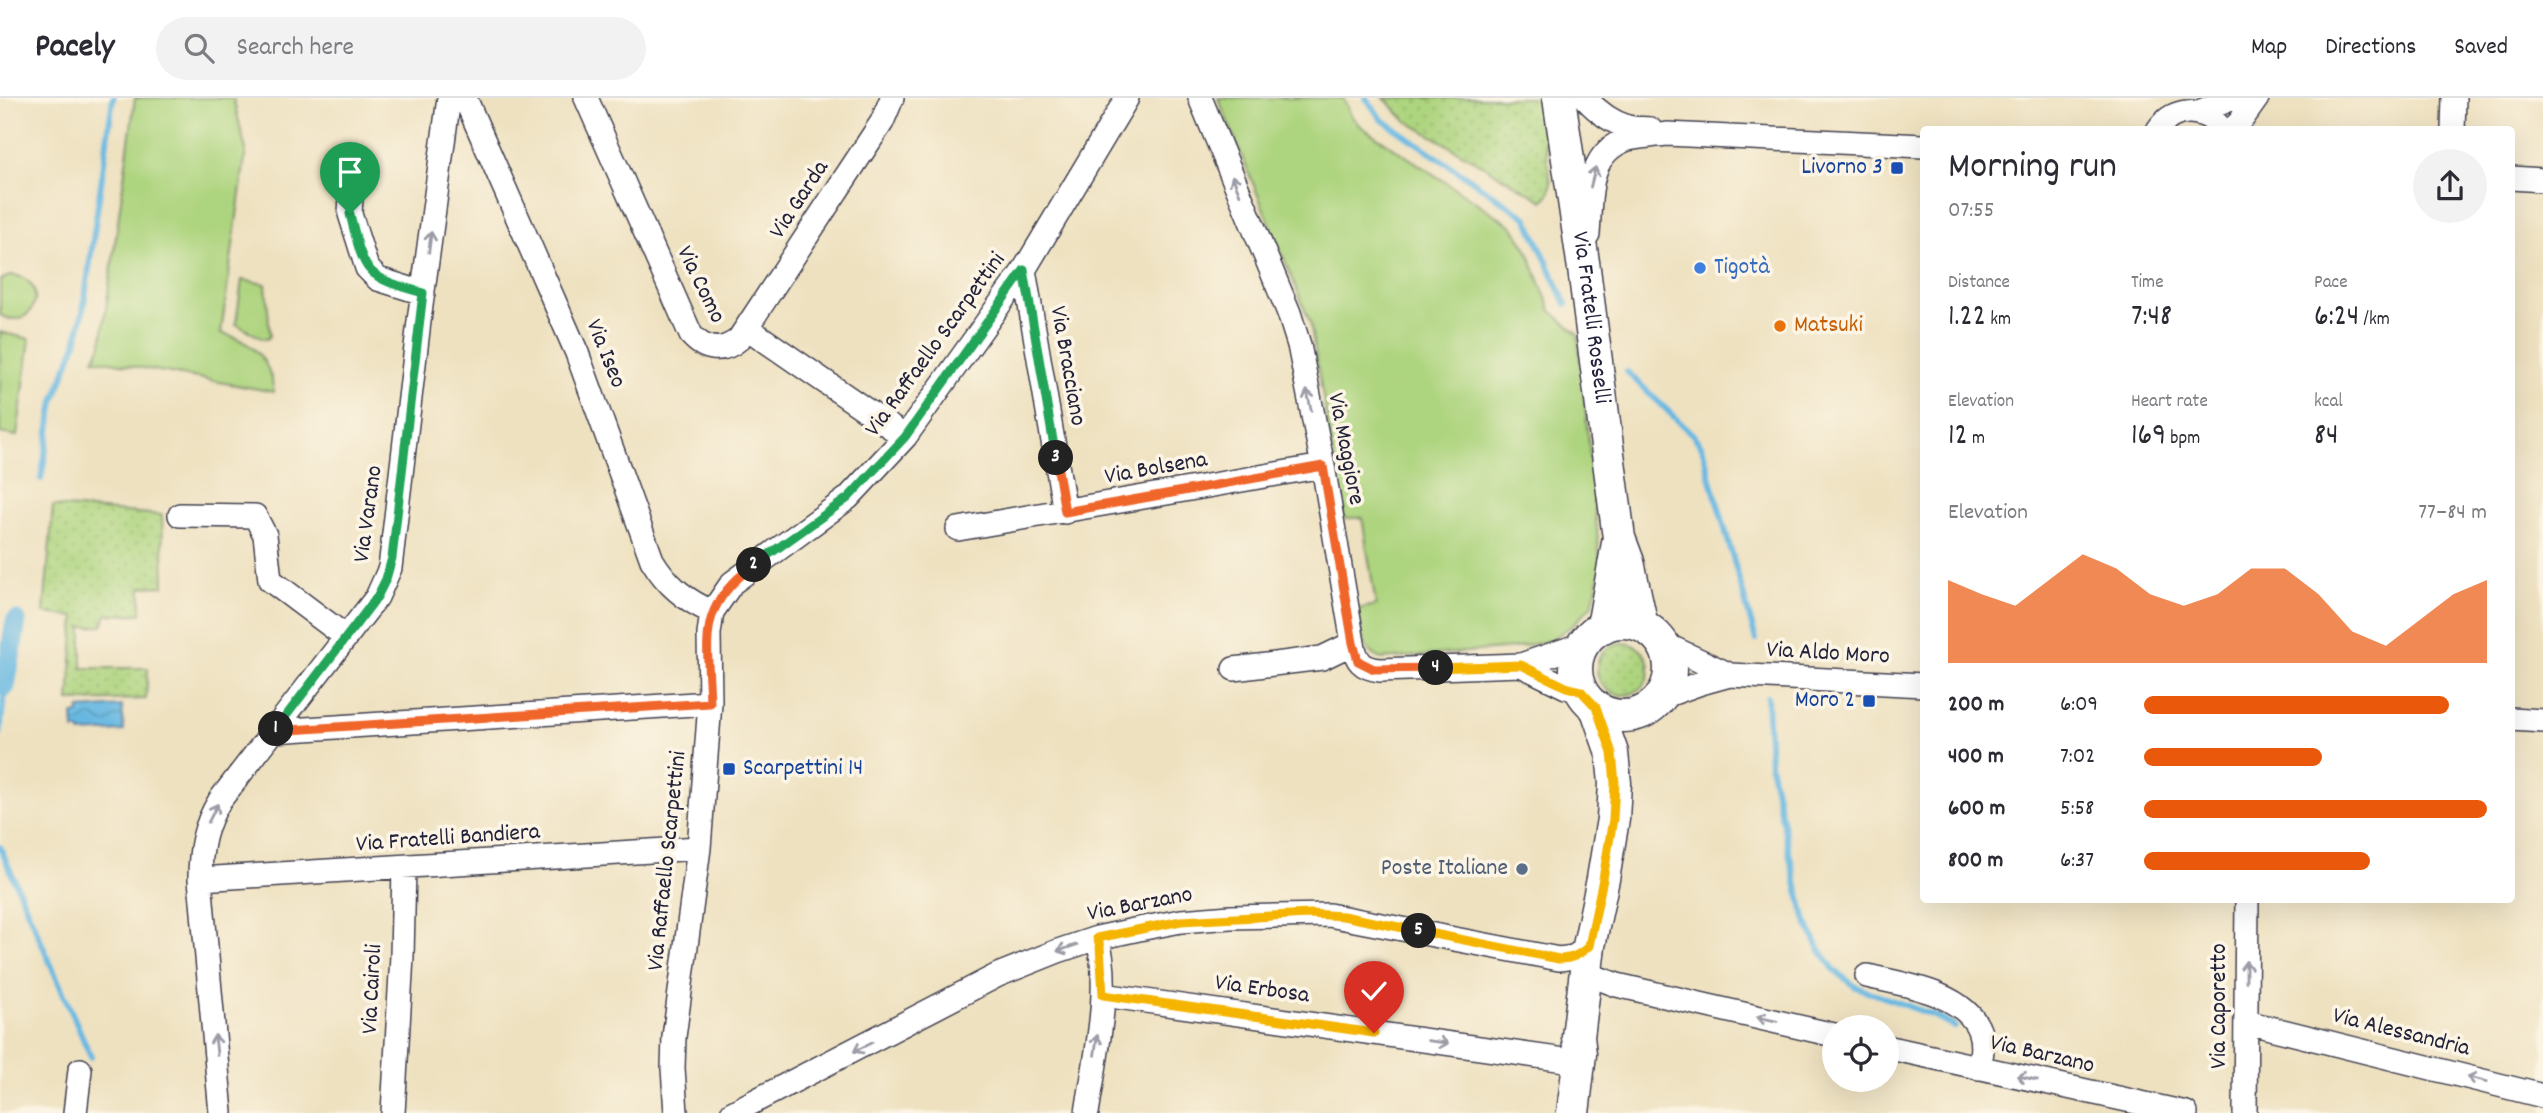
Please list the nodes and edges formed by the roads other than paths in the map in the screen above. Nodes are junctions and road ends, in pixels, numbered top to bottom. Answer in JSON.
{"nodes":[{"id":1,"x":449,"y":98,"type":"edge"},
{"id":2,"x":465,"y":98,"type":"edge"},
{"id":3,"x":586,"y":98,"type":"edge"},
{"id":4,"x":892,"y":98,"type":"edge"},
{"id":5,"x":1127,"y":98,"type":"edge"},
{"id":6,"x":1200,"y":98,"type":"edge"},
{"id":7,"x":1559,"y":98,"type":"edge"},
{"id":8,"x":1586,"y":98,"type":"edge"},
{"id":9,"x":2233,"y":98,"type":"edge"},
{"id":10,"x":2257,"y":98,"type":"edge"},
{"id":11,"x":2454,"y":98,"type":"edge"},
{"id":12,"x":2195,"y":107,"type":"edge"},
{"id":13,"x":2162,"y":126,"type":"edge"},
{"id":14,"x":2219,"y":126,"type":"edge"},
{"id":15,"x":2234,"y":126,"type":"edge"},
{"id":16,"x":2453,"y":126,"type":"edge"},
{"id":17,"x":1667,"y":134,"type":"junction"},
{"id":18,"x":1920,"y":146,"type":"edge"},
{"id":19,"x":2515,"y":178,"type":"edge"},
{"id":20,"x":352,"y":179,"type":"dead end"},
{"id":21,"x":2543,"y":180,"type":"edge"},
{"id":22,"x":1584,"y":269,"type":"junction"},
{"id":23,"x":1024,"y":270,"type":"junction"},
{"id":24,"x":423,"y":293,"type":"junction"},
{"id":25,"x":747,"y":328,"type":"junction"},
{"id":26,"x":905,"y":437,"type":"junction"},
{"id":27,"x":1323,"y":466,"type":"junction"},
{"id":28,"x":1065,"y":512,"type":"junction"},
{"id":29,"x":180,"y":515,"type":"dead end"},
{"id":30,"x":958,"y":530,"type":"dead end"},
{"id":31,"x":1619,"y":538,"type":"junction"},
{"id":32,"x":712,"y":612,"type":"junction"},
{"id":33,"x":1652,"y":634,"type":"junction"},
{"id":34,"x":1593,"y":636,"type":"junction"},
{"id":35,"x":346,"y":637,"type":"junction"},
{"id":36,"x":1353,"y":643,"type":"junction"},
{"id":37,"x":1521,"y":665,"type":"junction"},
{"id":38,"x":1234,"y":669,"type":"dead end"},
{"id":39,"x":1730,"y":675,"type":"junction"},
{"id":40,"x":1920,"y":685,"type":"edge"},
{"id":41,"x":1589,"y":699,"type":"junction"},
{"id":42,"x":710,"y":703,"type":"junction"},
{"id":43,"x":1653,"y":703,"type":"junction"},
{"id":44,"x":2515,"y":719,"type":"edge"},
{"id":45,"x":2543,"y":721,"type":"edge"},
{"id":46,"x":274,"y":731,"type":"junction"},
{"id":47,"x":1615,"y":783,"type":"junction"},
{"id":48,"x":699,"y":848,"type":"junction"},
{"id":49,"x":404,"y":868,"type":"junction"},
{"id":50,"x":1603,"y":879,"type":"junction"},
{"id":51,"x":200,"y":880,"type":"junction"},
{"id":52,"x":2247,"y":903,"type":"edge"},
{"id":53,"x":1097,"y":938,"type":"junction"},
{"id":54,"x":1589,"y":946,"type":"junction"},
{"id":55,"x":1867,"y":976,"type":"dead end"},
{"id":56,"x":1598,"y":978,"type":"junction"},
{"id":57,"x":1103,"y":995,"type":"junction"},
{"id":58,"x":2246,"y":1022,"type":"junction"},
{"id":59,"x":1822,"y":1032,"type":"edge"},
{"id":60,"x":1899,"y":1050,"type":"edge"},
{"id":61,"x":1579,"y":1058,"type":"junction"},
{"id":62,"x":1979,"y":1068,"type":"junction"},
{"id":63,"x":80,"y":1070,"type":"dead end"},
{"id":64,"x":2543,"y":1096,"type":"edge"},
{"id":65,"x":2092,"y":1103,"type":"edge"},
{"id":66,"x":75,"y":1113,"type":"edge"},
{"id":67,"x":221,"y":1113,"type":"edge"},
{"id":68,"x":393,"y":1113,"type":"edge"},
{"id":69,"x":676,"y":1113,"type":"edge"},
{"id":70,"x":732,"y":1113,"type":"edge"},
{"id":71,"x":1087,"y":1113,"type":"edge"},
{"id":72,"x":1573,"y":1113,"type":"edge"},
{"id":73,"x":2186,"y":1113,"type":"edge"},
{"id":74,"x":2245,"y":1113,"type":"edge"}],
"edges":[{"from":24,"to":1,"type":"street","name":"Via Varano","one_way":true},
{"from":2,"to":32,"type":"street","name":"Via Iseo"},
{"from":3,"to":25,"type":"street","name":"Via Como"},
{"from":4,"to":25,"type":"street","name":"Via Garda"},
{"from":5,"to":23,"type":"street","name":"Via Raffaello Scarpettini"},
{"from":27,"to":6,"type":"street","name":"Via Maggiore","one_way":true},
{"from":7,"to":22,"type":"street","name":"Via Fratelli Rosselli"},
{"from":8,"to":17,"type":"street"},
{"from":9,"to":12,"type":"street"},
{"from":10,"to":15,"type":"street"},
{"from":11,"to":16,"type":"street"},
{"from":12,"to":13,"type":"street"},
{"from":12,"to":14,"type":"street"},
{"from":17,"to":18,"type":"street"},
{"from":22,"to":17,"type":"street","one_way":true},
{"from":19,"to":21,"type":"street"},
{"from":20,"to":24,"type":"street"},
{"from":22,"to":31,"type":"street","name":"Via Fratelli Rosselli"},
{"from":23,"to":26,"type":"street","name":"Via Raffaello Scarpettini"},
{"from":23,"to":28,"type":"street","name":"Via Bracciano"},
{"from":24,"to":35,"type":"street","name":"Via Varano"},
{"from":25,"to":26,"type":"street","name":"Via Como"},
{"from":26,"to":32,"type":"street","name":"Via Raffaello Scarpettini"},
{"from":27,"to":28,"type":"street","name":"Via Bolsena"},
{"from":27,"to":36,"type":"street","name":"Via Maggiore"},
{"from":28,"to":30,"type":"street","name":"Via Bolsena"},
{"from":29,"to":35,"type":"street"},
{"from":31,"to":33,"type":"street"},
{"from":31,"to":34,"type":"street"},
{"from":32,"to":42,"type":"street","name":"Via Raffaello Scarpettini"},
{"from":33,"to":34,"type":"street"},
{"from":33,"to":39,"type":"street","name":"Via Aldo Moro"},
{"from":33,"to":43,"type":"street"},
{"from":34,"to":37,"type":"street","name":"Via Maggiore"},
{"from":34,"to":41,"type":"street"},
{"from":35,"to":46,"type":"street","name":"Via Varano"},
{"from":36,"to":37,"type":"street","name":"Via Maggiore"},
{"from":36,"to":38,"type":"street"},
{"from":37,"to":41,"type":"street","name":"Via Maggiore"},
{"from":39,"to":40,"type":"street","name":"Via Aldo Moro"},
{"from":39,"to":43,"type":"street","name":"Via Aldo Moro"},
{"from":41,"to":43,"type":"street"},
{"from":41,"to":47,"type":"street"},
{"from":42,"to":46,"type":"street"},
{"from":42,"to":48,"type":"street","name":"Via Raffaello Scarpettini"},
{"from":43,"to":47,"type":"street"},
{"from":44,"to":45,"type":"street"},
{"from":51,"to":46,"type":"street","name":"Via Varano","one_way":true},
{"from":47,"to":50,"type":"street"},
{"from":48,"to":49,"type":"street","name":"Via Fratelli Bandiera"},
{"from":48,"to":69,"type":"street","name":"Via Raffaello Scarpettini"},
{"from":49,"to":51,"type":"street","name":"Via Fratelli Bandiera"},
{"from":49,"to":68,"type":"street","name":"Via Cairoli"},
{"from":50,"to":54,"type":"street"},
{"from":50,"to":56,"type":"street"},
{"from":67,"to":51,"type":"street","name":"Via Varano","one_way":true},
{"from":58,"to":52,"type":"street","name":"Via Caporetto","one_way":true},
{"from":53,"to":54,"type":"street","name":"Via Barzano"},
{"from":53,"to":57,"type":"street"},
{"from":53,"to":70,"type":"street","name":"Via Barzano","one_way":true},
{"from":54,"to":61,"type":"street"},
{"from":55,"to":62,"type":"street"},
{"from":59,"to":56,"type":"street","one_way":true},
{"from":56,"to":61,"type":"street"},
{"from":57,"to":61,"type":"street","name":"Via Erbosa","one_way":true},
{"from":71,"to":57,"type":"street","one_way":true},
{"from":64,"to":58,"type":"street","name":"Via Alessandria","one_way":true},
{"from":58,"to":74,"type":"street","name":"Via Caporetto"},
{"from":60,"to":62,"type":"street","name":"Via Barzano"},
{"from":61,"to":72,"type":"street"},
{"from":65,"to":62,"type":"street","name":"Via Barzano","one_way":true},
{"from":63,"to":66,"type":"street"},
{"from":65,"to":73,"type":"street","name":"Via Barzano"}]}
